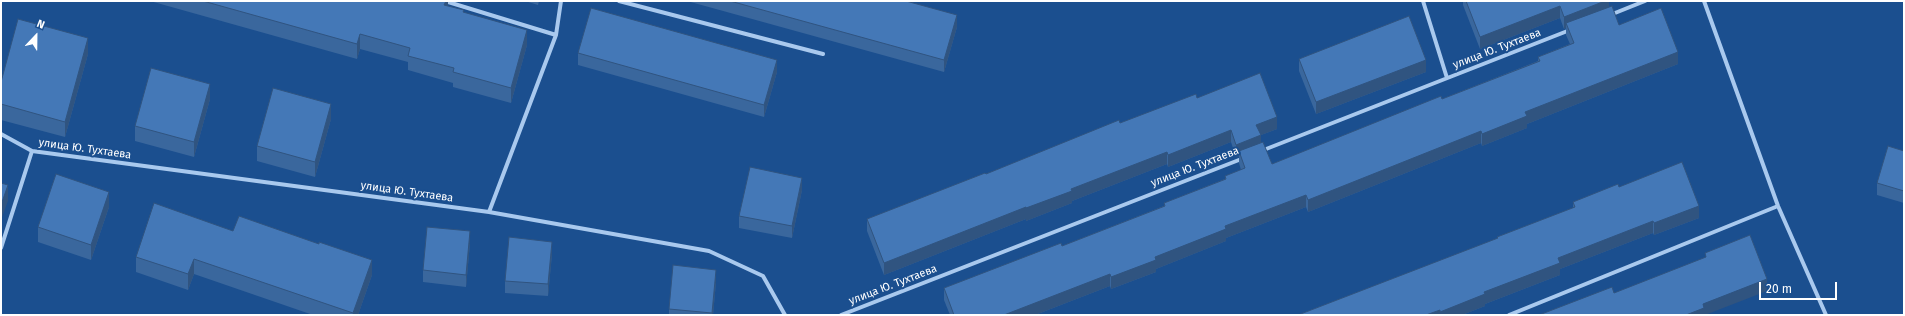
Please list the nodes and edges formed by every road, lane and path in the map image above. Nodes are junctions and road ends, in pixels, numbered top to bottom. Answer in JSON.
{"nodes":[{"id":1,"x":445,"y":1,"type":"edge"},
{"id":2,"x":562,"y":1,"type":"edge"},
{"id":3,"x":619,"y":1,"type":"edge"},
{"id":4,"x":1423,"y":1,"type":"edge"},
{"id":5,"x":1645,"y":1,"type":"edge"},
{"id":6,"x":1704,"y":1,"type":"edge"},
{"id":7,"x":1608,"y":15,"type":"edge"},
{"id":8,"x":1579,"y":27,"type":"edge"},
{"id":9,"x":556,"y":35,"type":"junction"},
{"id":10,"x":823,"y":54,"type":"dead end"},
{"id":11,"x":1447,"y":78,"type":"junction"},
{"id":12,"x":1,"y":134,"type":"edge"},
{"id":13,"x":32,"y":151,"type":"junction"},
{"id":14,"x":1255,"y":153,"type":"edge"},
{"id":15,"x":1248,"y":156,"type":"edge"},
{"id":16,"x":1778,"y":206,"type":"junction"},
{"id":17,"x":489,"y":212,"type":"junction"},
{"id":18,"x":1,"y":248,"type":"edge"},
{"id":19,"x":785,"y":315,"type":"edge"},
{"id":20,"x":841,"y":315,"type":"edge"},
{"id":21,"x":1509,"y":315,"type":"edge"},
{"id":22,"x":1826,"y":315,"type":"edge"}],
"edges":[{"from":1,"to":9,"type":"street"},
{"from":2,"to":9,"type":"street"},
{"from":3,"to":10,"type":"street"},
{"from":4,"to":11,"type":"street"},
{"from":5,"to":7,"type":"street"},
{"from":6,"to":16,"type":"street"},
{"from":8,"to":11,"type":"street","name":"улица Ю. Тухтаева"},
{"from":9,"to":17,"type":"street"},
{"from":11,"to":14,"type":"street","name":"улица Ю. Тухтаева"},
{"from":12,"to":13,"type":"street","name":"улица Ю. Тухтаева"},
{"from":13,"to":17,"type":"street","name":"улица Ю. Тухтаева"},
{"from":13,"to":18,"type":"street"},
{"from":15,"to":20,"type":"street","name":"улица Ю. Тухтаева"},
{"from":16,"to":21,"type":"street"},
{"from":16,"to":22,"type":"street"},
{"from":17,"to":19,"type":"street","name":"улица Ю. Тухтаева"}]}
